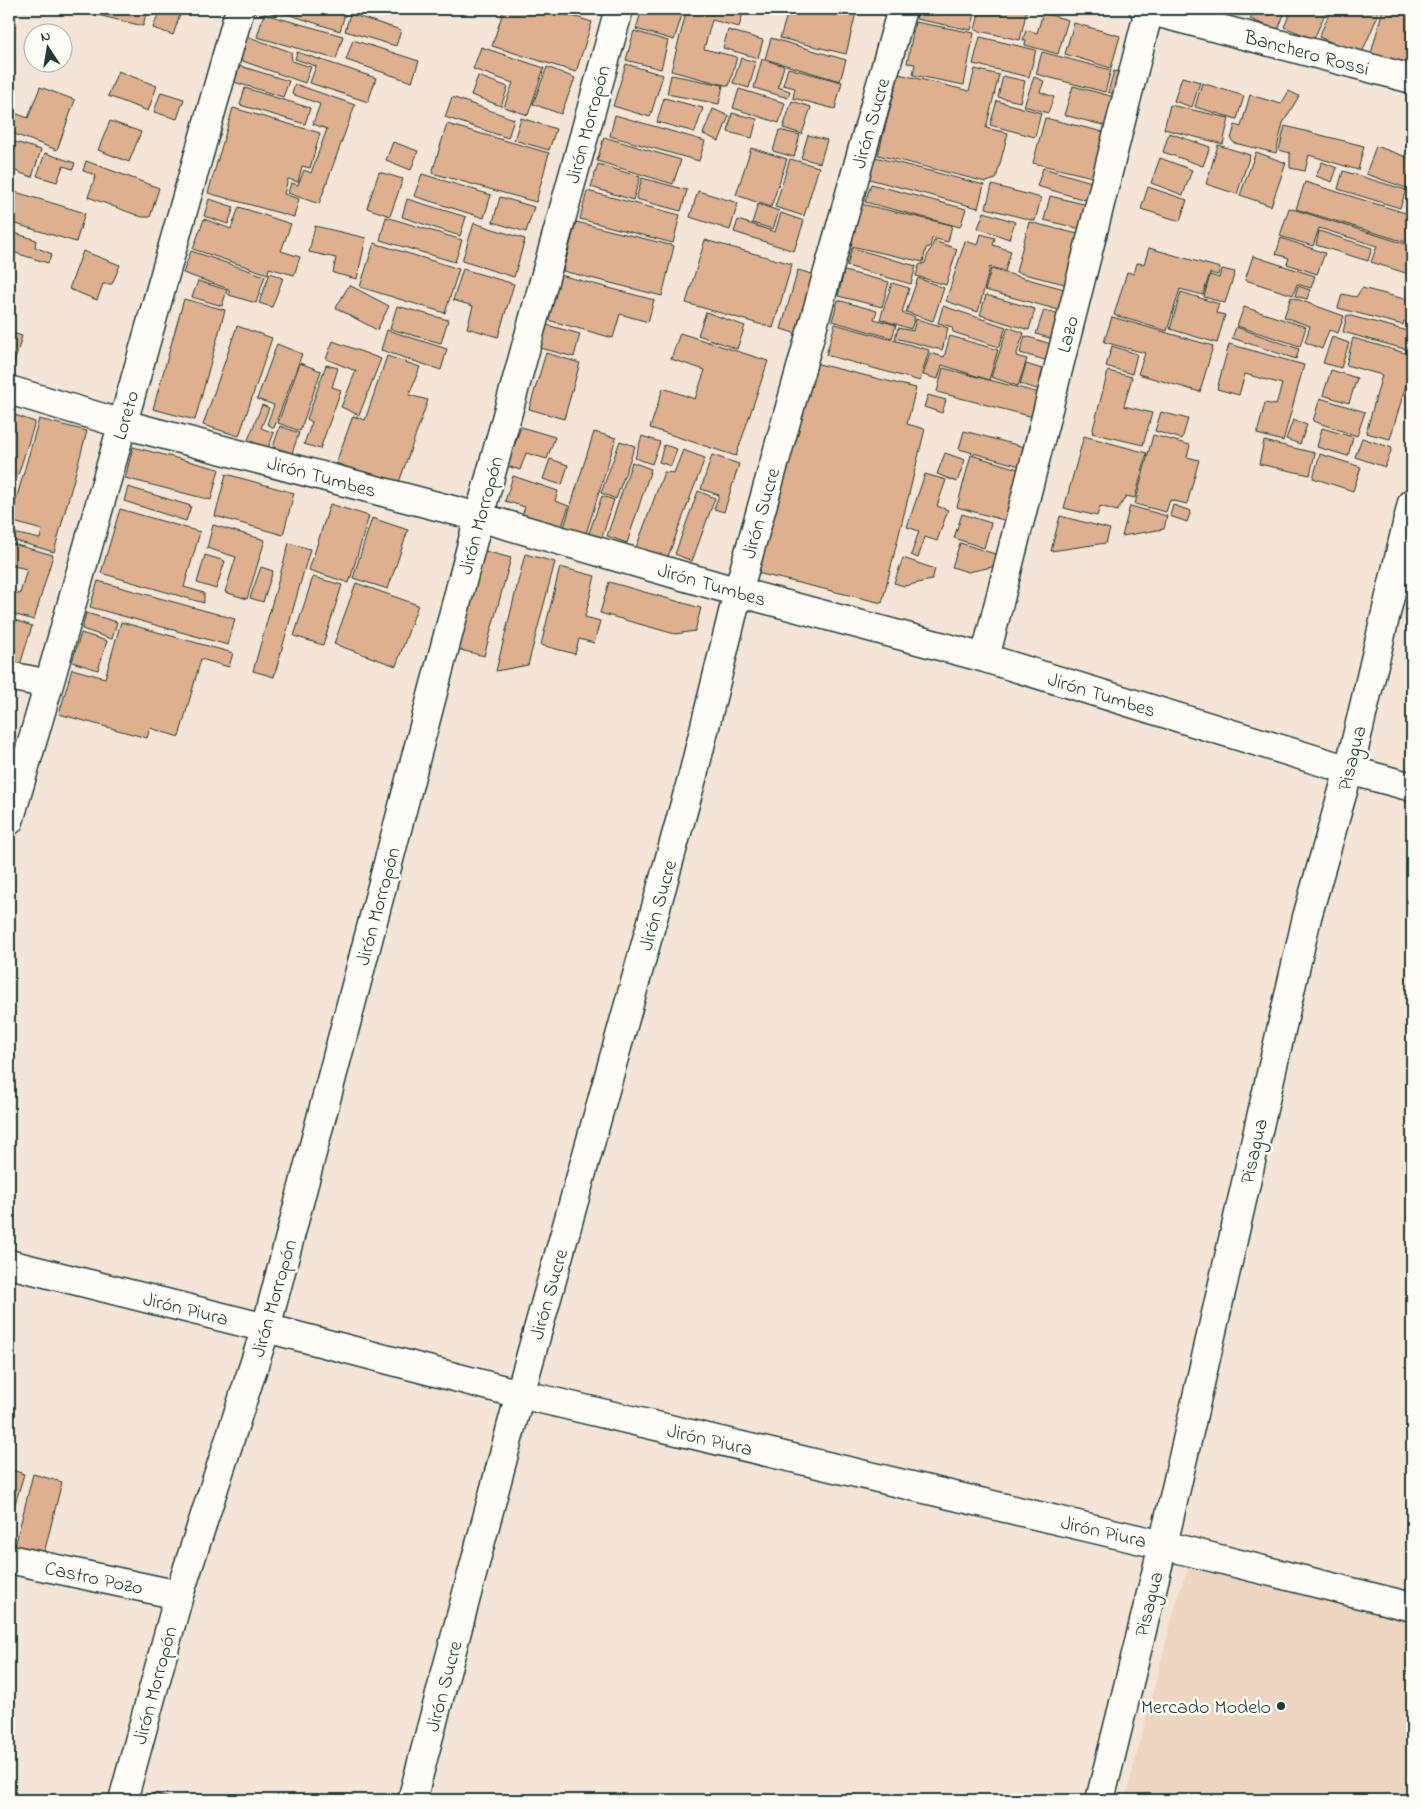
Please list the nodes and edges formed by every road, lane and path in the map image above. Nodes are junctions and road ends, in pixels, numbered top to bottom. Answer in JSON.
{"nodes":[{"id":1,"x":240,"y":9,"type":"edge"},
{"id":2,"x":619,"y":9,"type":"edge"},
{"id":3,"x":902,"y":9,"type":"edge"},
{"id":4,"x":1146,"y":9,"type":"edge"},
{"id":5,"x":1412,"y":79,"type":"edge"},
{"id":6,"x":9,"y":390,"type":"edge"},
{"id":7,"x":123,"y":424,"type":"junction"},
{"id":8,"x":1412,"y":504,"type":"edge"},
{"id":9,"x":479,"y":517,"type":"junction"},
{"id":10,"x":738,"y":592,"type":"junction"},
{"id":11,"x":985,"y":658,"type":"junction"},
{"id":12,"x":9,"y":676,"type":"edge"},
{"id":13,"x":49,"y":684,"type":"junction"},
{"id":14,"x":1349,"y":770,"type":"junction"},
{"id":15,"x":1412,"y":787,"type":"edge"},
{"id":16,"x":9,"y":821,"type":"edge"},
{"id":17,"x":9,"y":1264,"type":"edge"},
{"id":18,"x":266,"y":1328,"type":"junction"},
{"id":19,"x":520,"y":1394,"type":"junction"},
{"id":20,"x":1163,"y":1545,"type":"junction"},
{"id":21,"x":9,"y":1559,"type":"edge"},
{"id":22,"x":179,"y":1594,"type":"junction"},
{"id":23,"x":1412,"y":1607,"type":"edge"},
{"id":24,"x":123,"y":1800,"type":"edge"},
{"id":25,"x":412,"y":1800,"type":"edge"},
{"id":26,"x":1100,"y":1800,"type":"edge"}],
"edges":[{"from":1,"to":7,"type":"street","name":"Loreto"},
{"from":2,"to":9,"type":"street","name":"Jirón Morropón"},
{"from":3,"to":10,"type":"street","name":"Jirón Sucre"},
{"from":4,"to":5,"type":"street","name":"Banchero Rossi"},
{"from":4,"to":11,"type":"street","name":"Lazo"},
{"from":6,"to":7,"type":"street","name":"Jirón Tumbes"},
{"from":7,"to":9,"type":"street","name":"Jirón Tumbes"},
{"from":7,"to":13,"type":"street","name":"Loreto"},
{"from":8,"to":14,"type":"street","name":"Pisagua"},
{"from":9,"to":10,"type":"street","name":"Jirón Tumbes"},
{"from":9,"to":18,"type":"street","name":"Jirón Morropón"},
{"from":10,"to":11,"type":"street","name":"Jirón Tumbes"},
{"from":10,"to":19,"type":"street","name":"Jirón Sucre"},
{"from":11,"to":14,"type":"street","name":"Jirón Tumbes"},
{"from":12,"to":13,"type":"street"},
{"from":13,"to":16,"type":"street","name":"Loreto"},
{"from":14,"to":15,"type":"street","name":"Jirón Tumbes"},
{"from":14,"to":20,"type":"street","name":"Pisagua"},
{"from":17,"to":18,"type":"street","name":"Jirón Piura"},
{"from":18,"to":19,"type":"street","name":"Jirón Piura"},
{"from":18,"to":22,"type":"street","name":"Jirón Morropón"},
{"from":19,"to":20,"type":"street","name":"Jirón Piura"},
{"from":19,"to":25,"type":"street","name":"Jirón Sucre"},
{"from":20,"to":23,"type":"street","name":"Jirón Piura"},
{"from":20,"to":26,"type":"street","name":"Pisagua"},
{"from":21,"to":22,"type":"street","name":"Castro Pozo"},
{"from":22,"to":24,"type":"street","name":"Jirón Morropón"}]}
